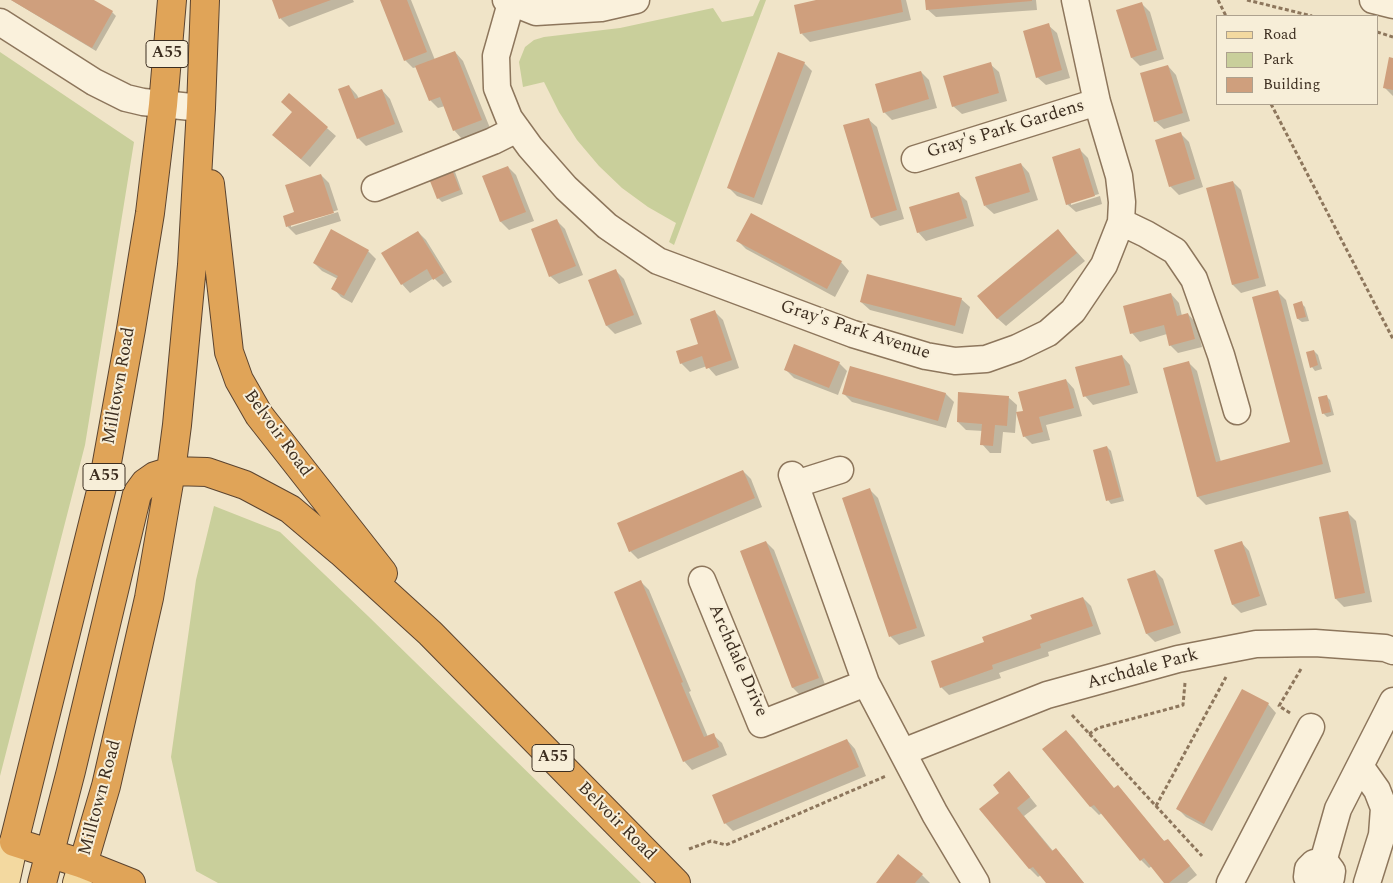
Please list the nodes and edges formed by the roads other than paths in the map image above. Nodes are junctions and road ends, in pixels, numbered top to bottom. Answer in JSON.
{"nodes":[{"id":1,"x":172,"y":0,"type":"edge"},
{"id":2,"x":205,"y":0,"type":"edge"},
{"id":3,"x":636,"y":0,"type":"edge"},
{"id":4,"x":1075,"y":0,"type":"edge"},
{"id":5,"x":1373,"y":0,"type":"edge"},
{"id":6,"x":508,"y":2,"type":"edge"},
{"id":7,"x":1393,"y":5,"type":"edge"},
{"id":8,"x":0,"y":22,"type":"edge"},
{"id":9,"x":1097,"y":102,"type":"junction"},
{"id":10,"x":163,"y":105,"type":"junction"},
{"id":11,"x":202,"y":108,"type":"junction"},
{"id":12,"x":517,"y":129,"type":"junction"},
{"id":13,"x":915,"y":159,"type":"dead end"},
{"id":14,"x":375,"y":188,"type":"dead end"},
{"id":15,"x":1121,"y":222,"type":"junction"},
{"id":16,"x":1237,"y":411,"type":"dead end"},
{"id":17,"x":840,"y":470,"type":"dead end"},
{"id":18,"x":171,"y":471,"type":"junction"},
{"id":19,"x":702,"y":580,"type":"dead end"},
{"id":20,"x":430,"y":634,"type":"junction"},
{"id":21,"x":1393,"y":651,"type":"edge"},
{"id":22,"x":866,"y":683,"type":"junction"},
{"id":23,"x":1393,"y":700,"type":"edge"},
{"id":24,"x":1311,"y":727,"type":"road end"},
{"id":25,"x":906,"y":759,"type":"junction"},
{"id":26,"x":1360,"y":766,"type":"junction"},
{"id":27,"x":14,"y":842,"type":"junction"},
{"id":28,"x":50,"y":854,"type":"junction"},
{"id":29,"x":80,"y":874,"type":"edge"},
{"id":30,"x":1326,"y":878,"type":"edge"},
{"id":31,"x":5,"y":883,"type":"edge"},
{"id":32,"x":42,"y":883,"type":"edge"},
{"id":33,"x":131,"y":883,"type":"edge"},
{"id":34,"x":676,"y":883,"type":"edge"},
{"id":35,"x":976,"y":883,"type":"edge"},
{"id":36,"x":1230,"y":883,"type":"edge"},
{"id":37,"x":1367,"y":883,"type":"edge"}],
"edges":[{"from":1,"to":10,"type":"highway","name":"Milltown Road","number":"A55"},
{"from":2,"to":11,"type":"highway","name":"Milltown Road","number":"A55"},
{"from":3,"to":6,"type":"street"},
{"from":4,"to":9,"type":"street","name":"Gray's Park Avenue"},
{"from":5,"to":7,"type":"street"},
{"from":6,"to":12,"type":"street","name":"Gray's Park Avenue"},
{"from":8,"to":10,"type":"street"},
{"from":9,"to":13,"type":"street","name":"Gray's Park Gardens"},
{"from":9,"to":15,"type":"street","name":"Gray's Park Avenue"},
{"from":10,"to":11,"type":"street"},
{"from":10,"to":27,"type":"highway","name":"Milltown Road","number":"A55"},
{"from":11,"to":18,"type":"highway","name":"Milltown Road","number":"A55"},
{"from":11,"to":20,"type":"highway","name":"Belvoir Road","number":"A55"},
{"from":12,"to":14,"type":"street"},
{"from":12,"to":15,"type":"street","name":"Gray's Park Avenue"},
{"from":15,"to":16,"type":"street"},
{"from":17,"to":22,"type":"street"},
{"from":18,"to":20,"type":"highway","name":"Belvoir Road","number":"A55"},
{"from":18,"to":28,"type":"highway"},
{"from":18,"to":29,"type":"highway","name":"Milltown Road","number":"A55"},
{"from":19,"to":22,"type":"street","name":"Archdale Drive"},
{"from":20,"to":34,"type":"highway","name":"Belvoir Road","number":"A55"},
{"from":21,"to":25,"type":"street","name":"Archdale Park"},
{"from":22,"to":25,"type":"street"},
{"from":23,"to":26,"type":"street"},
{"from":24,"to":36,"type":"street"},
{"from":25,"to":35,"type":"street"},
{"from":26,"to":30,"type":"street"},
{"from":26,"to":37,"type":"street"},
{"from":27,"to":28,"type":"highway"},
{"from":27,"to":31,"type":"main road","name":"Milltown Road"},
{"from":28,"to":29,"type":"highway"},
{"from":28,"to":32,"type":"highway"},
{"from":29,"to":33,"type":"highway"}]}
